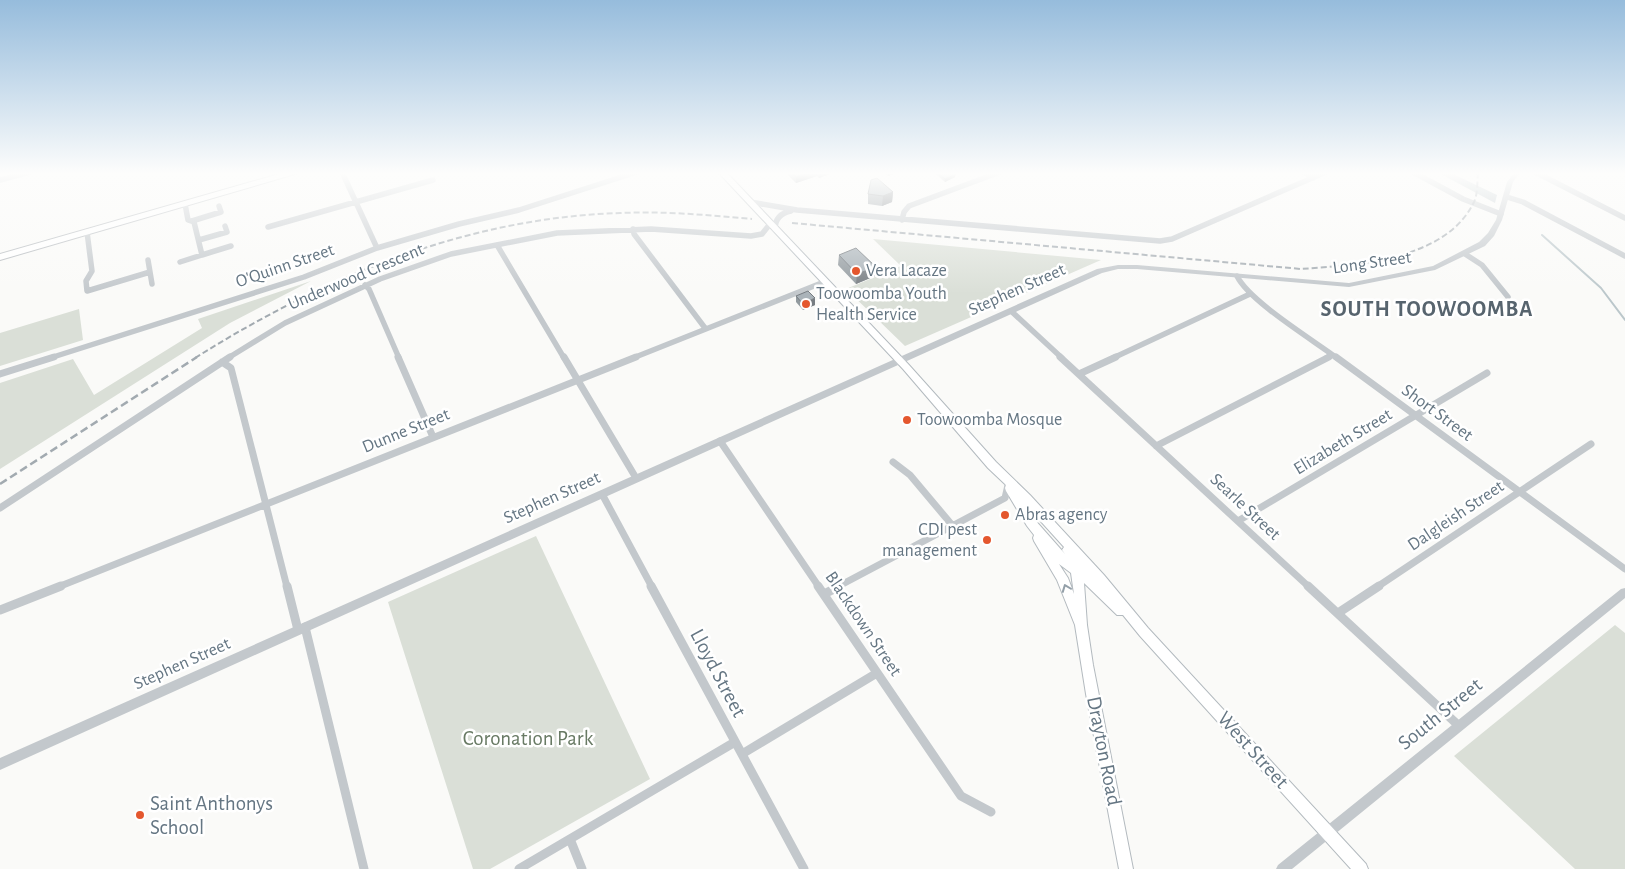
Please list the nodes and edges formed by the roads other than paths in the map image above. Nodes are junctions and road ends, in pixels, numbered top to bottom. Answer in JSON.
{"nodes":[{"id":1,"x":135,"y":213,"type":"edge"},
{"id":2,"x":155,"y":213,"type":"edge"},
{"id":3,"x":187,"y":213,"type":"edge"},
{"id":4,"x":219,"y":213,"type":"edge"},
{"id":5,"x":316,"y":213,"type":"edge"},
{"id":6,"x":360,"y":213,"type":"edge"},
{"id":7,"x":508,"y":213,"type":"edge"},
{"id":8,"x":760,"y":213,"type":"edge"},
{"id":9,"x":788,"y":213,"type":"edge"},
{"id":10,"x":824,"y":213,"type":"edge"},
{"id":11,"x":904,"y":213,"type":"edge"},
{"id":12,"x":1233,"y":213,"type":"edge"},
{"id":13,"x":1497,"y":213,"type":"edge"},
{"id":14,"x":1543,"y":213,"type":"edge"},
{"id":15,"x":1501,"y":214,"type":"joint"},
{"id":16,"x":902,"y":220,"type":"junction"},
{"id":17,"x":192,"y":221,"type":"junction"},
{"id":18,"x":225,"y":226,"type":"dead end"},
{"id":19,"x":772,"y":226,"type":"junction"},
{"id":20,"x":268,"y":227,"type":"dead end"},
{"id":21,"x":633,"y":229,"type":"junction"},
{"id":22,"x":88,"y":232,"type":"junction"},
{"id":23,"x":199,"y":240,"type":"junction"},
{"id":24,"x":498,"y":245,"type":"junction"},
{"id":25,"x":231,"y":246,"type":"dead end"},
{"id":26,"x":377,"y":248,"type":"junction"},
{"id":27,"x":0,"y":251,"type":"edge"},
{"id":28,"x":1465,"y":254,"type":"junction"},
{"id":29,"x":202,"y":255,"type":"junction"},
{"id":30,"x":1625,"y":256,"type":"edge"},
{"id":31,"x":0,"y":257,"type":"edge"},
{"id":32,"x":148,"y":260,"type":"dead end"},
{"id":33,"x":180,"y":262,"type":"dead end"},
{"id":34,"x":1118,"y":267,"type":"joint"},
{"id":35,"x":150,"y":272,"type":"junction"},
{"id":36,"x":1237,"y":276,"type":"junction"},
{"id":37,"x":824,"y":282,"type":"junction"},
{"id":38,"x":152,"y":284,"type":"dead end"},
{"id":39,"x":365,"y":285,"type":"junction"},
{"id":40,"x":1250,"y":294,"type":"junction"},
{"id":41,"x":1508,"y":297,"type":"dead end"},
{"id":42,"x":1011,"y":311,"type":"junction"},
{"id":43,"x":705,"y":328,"type":"junction"},
{"id":44,"x":1332,"y":355,"type":"junction"},
{"id":45,"x":900,"y":361,"type":"junction"},
{"id":46,"x":222,"y":362,"type":"junction"},
{"id":47,"x":1488,"y":373,"type":"dead end"},
{"id":48,"x":0,"y":374,"type":"edge"},
{"id":49,"x":1079,"y":374,"type":"junction"},
{"id":50,"x":576,"y":380,"type":"junction"},
{"id":51,"x":1416,"y":416,"type":"junction"},
{"id":52,"x":433,"y":437,"type":"junction"},
{"id":53,"x":720,"y":441,"type":"junction"},
{"id":54,"x":1591,"y":444,"type":"dead end"},
{"id":55,"x":1156,"y":446,"type":"junction"},
{"id":56,"x":893,"y":462,"type":"dead end"},
{"id":57,"x":636,"y":478,"type":"junction"},
{"id":58,"x":1006,"y":481,"type":"junction"},
{"id":59,"x":1520,"y":491,"type":"junction"},
{"id":60,"x":602,"y":494,"type":"junction"},
{"id":61,"x":1005,"y":498,"type":"junction"},
{"id":62,"x":1024,"y":503,"type":"junction"},
{"id":63,"x":265,"y":504,"type":"junction"},
{"id":64,"x":0,"y":508,"type":"edge"},
{"id":65,"x":1238,"y":521,"type":"junction"},
{"id":66,"x":1032,"y":523,"type":"junction"},
{"id":67,"x":952,"y":526,"type":"junction"},
{"id":68,"x":1625,"y":569,"type":"edge"},
{"id":69,"x":1076,"y":570,"type":"junction"},
{"id":70,"x":1625,"y":592,"type":"edge"},
{"id":71,"x":824,"y":594,"type":"junction"},
{"id":72,"x":0,"y":610,"type":"edge"},
{"id":73,"x":1338,"y":612,"type":"junction"},
{"id":74,"x":301,"y":629,"type":"junction"},
{"id":75,"x":1144,"y":632,"type":"junction"},
{"id":76,"x":1082,"y":634,"type":"junction"},
{"id":77,"x":877,"y":673,"type":"junction"},
{"id":78,"x":1458,"y":725,"type":"junction"},
{"id":79,"x":735,"y":742,"type":"junction"},
{"id":80,"x":742,"y":754,"type":"junction"},
{"id":81,"x":0,"y":764,"type":"edge"},
{"id":82,"x":991,"y":812,"type":"dead end"},
{"id":83,"x":1327,"y":832,"type":"junction"},
{"id":84,"x":570,"y":839,"type":"junction"},
{"id":85,"x":364,"y":869,"type":"edge"},
{"id":86,"x":519,"y":869,"type":"edge"},
{"id":87,"x":582,"y":869,"type":"edge"},
{"id":88,"x":804,"y":869,"type":"edge"},
{"id":89,"x":1126,"y":869,"type":"edge"},
{"id":90,"x":1282,"y":869,"type":"edge"},
{"id":91,"x":1361,"y":869,"type":"edge"}],
"edges":[{"from":1,"to":27,"type":"highway"},
{"from":2,"to":22,"type":"highway"},
{"from":3,"to":17,"type":"street"},
{"from":4,"to":17,"type":"street"},
{"from":5,"to":20,"type":"street"},
{"from":6,"to":26,"type":"street"},
{"from":7,"to":26,"type":"street","name":"O'Quinn Street"},
{"from":8,"to":19,"type":"main road"},
{"from":9,"to":19,"type":"street"},
{"from":10,"to":16,"type":"street"},
{"from":11,"to":16,"type":"street"},
{"from":12,"to":16,"type":"street"},
{"from":13,"to":15,"type":"street"},
{"from":14,"to":30,"type":"street"},
{"from":15,"to":28,"type":"street","name":"Long Street"},
{"from":17,"to":23,"type":"street"},
{"from":18,"to":23,"type":"street"},
{"from":19,"to":21,"type":"street","name":"Underwood Crescent"},
{"from":19,"to":37,"type":"main road"},
{"from":21,"to":24,"type":"street","name":"Underwood Crescent"},
{"from":21,"to":43,"type":"street"},
{"from":22,"to":31,"type":"highway"},
{"from":22,"to":35,"type":"street"},
{"from":23,"to":29,"type":"street"},
{"from":24,"to":39,"type":"street","name":"Underwood Crescent"},
{"from":24,"to":50,"type":"street"},
{"from":25,"to":29,"type":"street"},
{"from":26,"to":48,"type":"street","name":"O'Quinn Street"},
{"from":28,"to":36,"type":"street","name":"Long Street"},
{"from":28,"to":41,"type":"street"},
{"from":29,"to":33,"type":"street"},
{"from":32,"to":35,"type":"street"},
{"from":34,"to":36,"type":"street","name":"Long Street"},
{"from":34,"to":42,"type":"street","name":"Stephen Street"},
{"from":35,"to":38,"type":"street"},
{"from":36,"to":40,"type":"street","name":"Short Street"},
{"from":37,"to":43,"type":"street","name":"Dunne Street"},
{"from":37,"to":45,"type":"main road"},
{"from":39,"to":46,"type":"street","name":"Underwood Crescent"},
{"from":39,"to":52,"type":"street"},
{"from":40,"to":44,"type":"street","name":"Short Street"},
{"from":40,"to":49,"type":"street"},
{"from":42,"to":45,"type":"street","name":"Stephen Street"},
{"from":42,"to":49,"type":"street","name":"Searle Street"},
{"from":43,"to":50,"type":"street","name":"Dunne Street"},
{"from":44,"to":51,"type":"street","name":"Short Street"},
{"from":44,"to":55,"type":"street"},
{"from":45,"to":53,"type":"street","name":"Stephen Street"},
{"from":45,"to":58,"type":"main road"},
{"from":46,"to":63,"type":"street"},
{"from":46,"to":64,"type":"street","name":"Underwood Crescent"},
{"from":47,"to":51,"type":"street","name":"Elizabeth Street"},
{"from":49,"to":55,"type":"street","name":"Searle Street"},
{"from":50,"to":52,"type":"street","name":"Dunne Street"},
{"from":50,"to":57,"type":"street"},
{"from":51,"to":59,"type":"street","name":"Short Street"},
{"from":51,"to":65,"type":"street","name":"Elizabeth Street"},
{"from":52,"to":63,"type":"street","name":"Dunne Street"},
{"from":53,"to":57,"type":"street","name":"Stephen Street"},
{"from":53,"to":71,"type":"street","name":"Blackdown Street"},
{"from":54,"to":59,"type":"street","name":"Dalgleish Street"},
{"from":55,"to":65,"type":"street","name":"Searle Street"},
{"from":56,"to":67,"type":"street"},
{"from":57,"to":60,"type":"street","name":"Stephen Street"},
{"from":58,"to":61,"type":"street"},
{"from":58,"to":62,"type":"main road"},
{"from":59,"to":68,"type":"street","name":"Short Street"},
{"from":59,"to":73,"type":"street","name":"Dalgleish Street"},
{"from":60,"to":74,"type":"street","name":"Stephen Street"},
{"from":60,"to":79,"type":"street","name":"Lloyd Street"},
{"from":61,"to":62,"type":"street"},
{"from":61,"to":67,"type":"street"},
{"from":62,"to":66,"type":"main road"},
{"from":62,"to":69,"type":"main road"},
{"from":62,"to":75,"type":"main road"},
{"from":63,"to":72,"type":"street","name":"Dunne Street"},
{"from":63,"to":74,"type":"street"},
{"from":65,"to":73,"type":"street","name":"Searle Street"},
{"from":66,"to":69,"type":"main road"},
{"from":76,"to":66,"type":"main road","one_way":true},
{"from":67,"to":71,"type":"street"},
{"from":69,"to":75,"type":"main road"},
{"from":69,"to":76,"type":"main road"},
{"from":70,"to":78,"type":"street","name":"South Street"},
{"from":71,"to":77,"type":"street","name":"Blackdown Street"},
{"from":73,"to":78,"type":"street","name":"Searle Street"},
{"from":74,"to":81,"type":"street","name":"Stephen Street"},
{"from":74,"to":85,"type":"street"},
{"from":75,"to":83,"type":"main road","name":"West Street"},
{"from":76,"to":89,"type":"main road","name":"Drayton Road"},
{"from":77,"to":80,"type":"street"},
{"from":77,"to":82,"type":"street","name":"Blackdown Street"},
{"from":78,"to":83,"type":"street","name":"South Street"},
{"from":79,"to":80,"type":"street","name":"Lloyd Street"},
{"from":79,"to":84,"type":"street"},
{"from":80,"to":88,"type":"street","name":"Lloyd Street"},
{"from":83,"to":90,"type":"street","name":"South Street"},
{"from":83,"to":91,"type":"main road","name":"West Street"},
{"from":84,"to":86,"type":"street"},
{"from":84,"to":87,"type":"street"}]}
